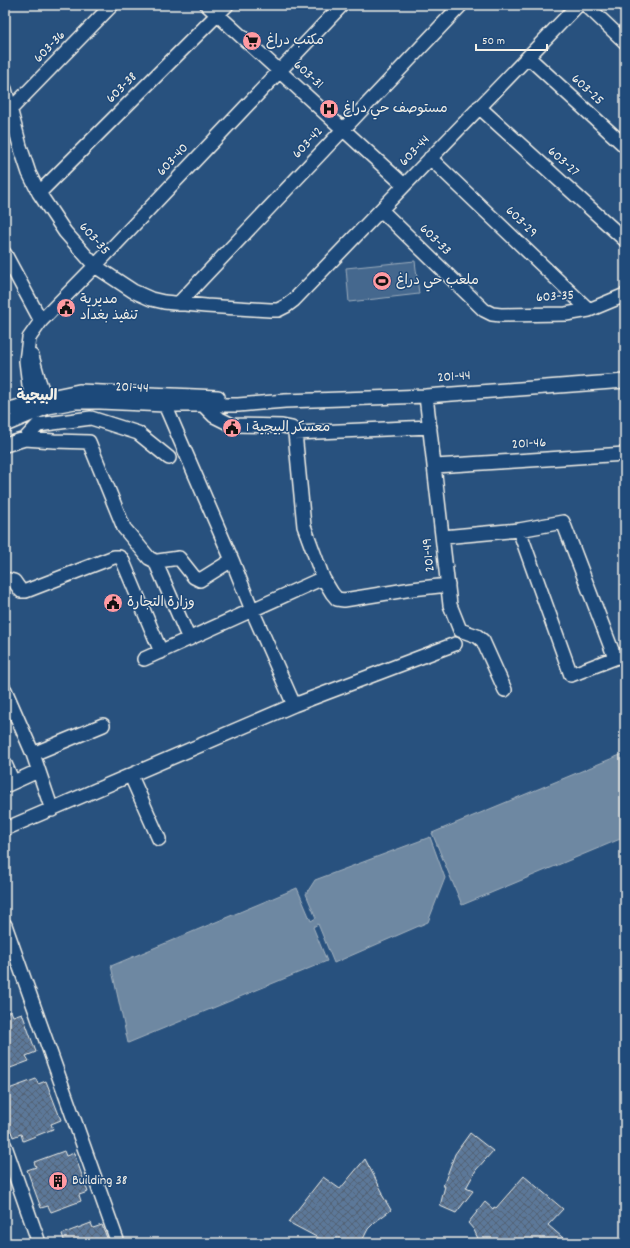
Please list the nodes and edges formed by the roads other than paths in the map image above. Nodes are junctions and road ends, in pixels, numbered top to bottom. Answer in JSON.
{"nodes":[{"id":1,"x":112,"y":5,"type":"edge"},
{"id":2,"x":207,"y":5,"type":"edge"},
{"id":3,"x":228,"y":5,"type":"edge"},
{"id":4,"x":342,"y":5,"type":"edge"},
{"id":5,"x":461,"y":5,"type":"edge"},
{"id":6,"x":578,"y":5,"type":"edge"},
{"id":7,"x":586,"y":5,"type":"edge"},
{"id":8,"x":218,"y":15,"type":"junction"},
{"id":9,"x":625,"y":42,"type":"edge"},
{"id":10,"x":528,"y":57,"type":"junction"},
{"id":11,"x":280,"y":71,"type":"junction"},
{"id":12,"x":5,"y":89,"type":"edge"},
{"id":13,"x":479,"y":107,"type":"junction"},
{"id":14,"x":10,"y":110,"type":"junction"},
{"id":15,"x":343,"y":129,"type":"junction"},
{"id":16,"x":625,"y":146,"type":"edge"},
{"id":17,"x":430,"y":158,"type":"junction"},
{"id":18,"x":404,"y":185,"type":"junction"},
{"id":19,"x":39,"y":193,"type":"junction"},
{"id":20,"x":381,"y":210,"type":"junction"},
{"id":21,"x":625,"y":240,"type":"edge"},
{"id":22,"x":5,"y":254,"type":"edge"},
{"id":23,"x":94,"y":266,"type":"junction"},
{"id":24,"x":625,"y":295,"type":"edge"},
{"id":25,"x":178,"y":304,"type":"junction"},
{"id":26,"x":270,"y":310,"type":"joint"},
{"id":27,"x":484,"y":310,"type":"joint"},
{"id":28,"x":590,"y":310,"type":"junction"},
{"id":29,"x":41,"y":320,"type":"junction"},
{"id":30,"x":625,"y":381,"type":"edge"},
{"id":31,"x":426,"y":396,"type":"junction"},
{"id":32,"x":285,"y":401,"type":"junction"},
{"id":33,"x":41,"y":404,"type":"junction"},
{"id":34,"x":203,"y":405,"type":"junction"},
{"id":35,"x":165,"y":406,"type":"junction"},
{"id":36,"x":5,"y":410,"type":"edge"},
{"id":37,"x":5,"y":425,"type":"edge"},
{"id":38,"x":430,"y":427,"type":"junction"},
{"id":39,"x":295,"y":433,"type":"junction"},
{"id":40,"x":25,"y":438,"type":"junction"},
{"id":41,"x":5,"y":445,"type":"edge"},
{"id":42,"x":625,"y":454,"type":"edge"},
{"id":43,"x":168,"y":458,"type":"dead end"},
{"id":44,"x":434,"y":466,"type":"junction"},
{"id":45,"x":519,"y":530,"type":"junction"},
{"id":46,"x":443,"y":537,"type":"junction"},
{"id":47,"x":232,"y":560,"type":"junction"},
{"id":48,"x":155,"y":561,"type":"junction"},
{"id":49,"x":323,"y":578,"type":"junction"},
{"id":50,"x":5,"y":579,"type":"edge"},
{"id":51,"x":448,"y":585,"type":"junction"},
{"id":52,"x":252,"y":610,"type":"junction"},
{"id":53,"x":189,"y":639,"type":"junction"},
{"id":54,"x":455,"y":644,"type":"dead end"},
{"id":55,"x":161,"y":652,"type":"junction"},
{"id":56,"x":620,"y":656,"type":"edge"},
{"id":57,"x":144,"y":659,"type":"dead end"},
{"id":58,"x":5,"y":690,"type":"edge"},
{"id":59,"x":505,"y":690,"type":"dead end"},
{"id":60,"x":294,"y":705,"type":"junction"},
{"id":61,"x":103,"y":725,"type":"dead end"},
{"id":62,"x":33,"y":754,"type":"junction"},
{"id":63,"x":5,"y":764,"type":"edge"},
{"id":64,"x":38,"y":770,"type":"junction"},
{"id":65,"x":131,"y":776,"type":"junction"},
{"id":66,"x":9,"y":784,"type":"edge"},
{"id":67,"x":52,"y":810,"type":"junction"},
{"id":68,"x":5,"y":829,"type":"edge"},
{"id":69,"x":160,"y":839,"type":"dead end"},
{"id":70,"x":5,"y":925,"type":"edge"},
{"id":71,"x":5,"y":1146,"type":"edge"},
{"id":72,"x":40,"y":1243,"type":"edge"},
{"id":73,"x":118,"y":1243,"type":"edge"}],
"edges":[{"from":1,"to":14,"type":"street","name":"603-36"},
{"from":2,"to":8,"type":"street","name":"603-31"},
{"from":3,"to":8,"type":"street","name":"603-38"},
{"from":4,"to":11,"type":"street","name":"603-40"},
{"from":5,"to":15,"type":"street","name":"603-42"},
{"from":6,"to":10,"type":"street","name":"603-44"},
{"from":7,"to":9,"type":"street"},
{"from":8,"to":11,"type":"street","name":"603-31"},
{"from":8,"to":19,"type":"street","name":"603-38"},
{"from":10,"to":13,"type":"street","name":"603-44"},
{"from":10,"to":16,"type":"street","name":"603-25"},
{"from":11,"to":15,"type":"street","name":"603-31"},
{"from":11,"to":23,"type":"street","name":"603-40"},
{"from":12,"to":14,"type":"street","name":"603-35"},
{"from":13,"to":17,"type":"street","name":"603-44"},
{"from":13,"to":21,"type":"street","name":"603-27"},
{"from":14,"to":19,"type":"street","name":"603-35"},
{"from":15,"to":18,"type":"street","name":"603-31"},
{"from":15,"to":25,"type":"street","name":"603-42"},
{"from":17,"to":18,"type":"street","name":"603-44"},
{"from":17,"to":28,"type":"street","name":"603-29"},
{"from":18,"to":20,"type":"street","name":"603-44"},
{"from":19,"to":23,"type":"street","name":"603-35"},
{"from":20,"to":26,"type":"street","name":"603-44"},
{"from":20,"to":27,"type":"street","name":"603-33"},
{"from":22,"to":29,"type":"street"},
{"from":23,"to":25,"type":"street","name":"603-35"},
{"from":23,"to":29,"type":"street","name":"603-40"},
{"from":24,"to":28,"type":"street","name":"603-35"},
{"from":25,"to":26,"type":"street","name":"603-35"},
{"from":27,"to":28,"type":"street","name":"603-35"},
{"from":29,"to":33,"type":"street","name":"603-40"},
{"from":30,"to":31,"type":"street","name":"201-44"},
{"from":31,"to":32,"type":"street","name":"201-44"},
{"from":31,"to":38,"type":"street","name":"201-49"},
{"from":32,"to":33,"type":"street","name":"201-44"},
{"from":32,"to":34,"type":"street","name":"201-44"},
{"from":33,"to":35,"type":"street","name":"201-44"},
{"from":33,"to":36,"type":"street","name":"201-44"},
{"from":33,"to":37,"type":"street","name":"201-44"},
{"from":34,"to":35,"type":"street","name":"201-44"},
{"from":34,"to":39,"type":"street"},
{"from":35,"to":47,"type":"street"},
{"from":38,"to":39,"type":"street"},
{"from":38,"to":44,"type":"street","name":"201-49"},
{"from":39,"to":49,"type":"street"},
{"from":40,"to":41,"type":"street"},
{"from":40,"to":43,"type":"street"},
{"from":40,"to":48,"type":"street"},
{"from":42,"to":44,"type":"street","name":"201-46"},
{"from":44,"to":46,"type":"street","name":"201-49"},
{"from":45,"to":46,"type":"street"},
{"from":45,"to":56,"type":"street"},
{"from":45,"to":56,"type":"street"},
{"from":46,"to":51,"type":"street","name":"201-49"},
{"from":47,"to":48,"type":"street"},
{"from":47,"to":52,"type":"street"},
{"from":48,"to":53,"type":"street"},
{"from":49,"to":51,"type":"street"},
{"from":49,"to":52,"type":"street"},
{"from":50,"to":55,"type":"street"},
{"from":51,"to":59,"type":"street","name":"201-49"},
{"from":52,"to":53,"type":"street"},
{"from":52,"to":60,"type":"street"},
{"from":53,"to":55,"type":"street"},
{"from":54,"to":60,"type":"street"},
{"from":55,"to":57,"type":"street"},
{"from":58,"to":62,"type":"street"},
{"from":60,"to":65,"type":"street"},
{"from":61,"to":62,"type":"street"},
{"from":62,"to":64,"type":"street"},
{"from":63,"to":66,"type":"street"},
{"from":64,"to":66,"type":"street"},
{"from":64,"to":67,"type":"street"},
{"from":65,"to":67,"type":"street"},
{"from":65,"to":69,"type":"street"},
{"from":67,"to":68,"type":"street"},
{"from":70,"to":73,"type":"street"},
{"from":71,"to":72,"type":"street"}]}
